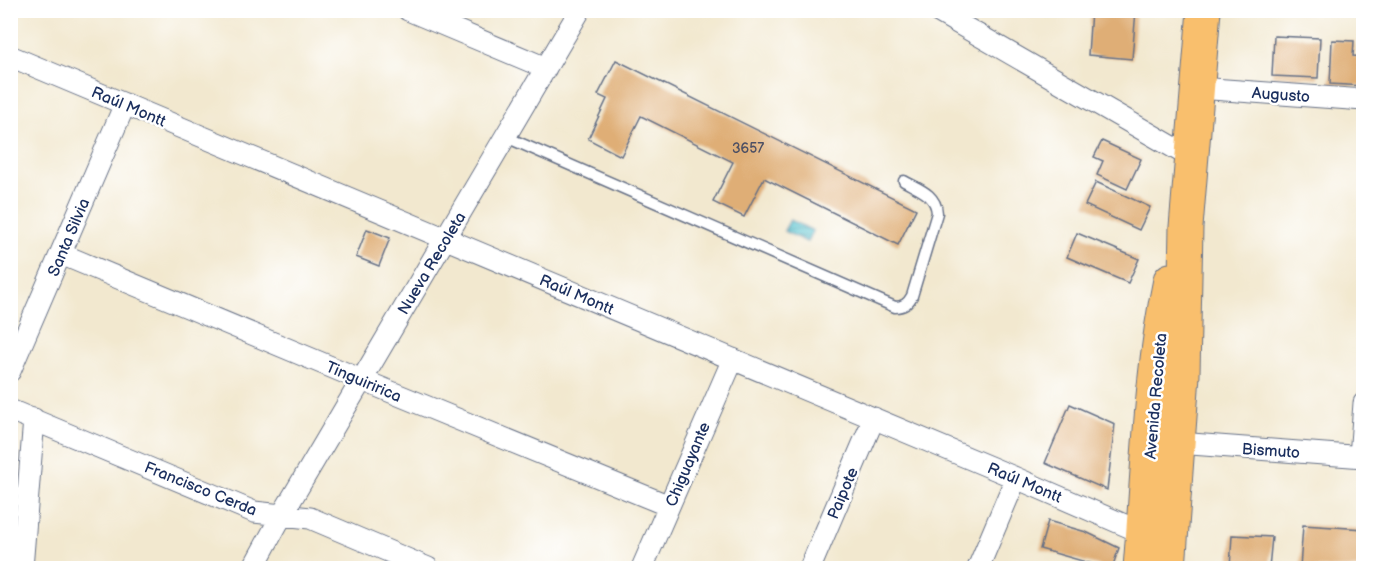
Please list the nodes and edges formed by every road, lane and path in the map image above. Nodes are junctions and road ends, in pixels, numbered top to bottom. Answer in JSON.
{"nodes":[{"id":1,"x":408,"y":10,"type":"edge"},
{"id":2,"x":580,"y":10,"type":"edge"},
{"id":3,"x":934,"y":10,"type":"edge"},
{"id":4,"x":1204,"y":10,"type":"edge"},
{"id":5,"x":10,"y":56,"type":"edge"},
{"id":6,"x":546,"y":68,"type":"junction"},
{"id":7,"x":1198,"y":88,"type":"junction"},
{"id":8,"x":1364,"y":100,"type":"edge"},
{"id":9,"x":125,"y":104,"type":"junction"},
{"id":10,"x":506,"y":137,"type":"junction"},
{"id":11,"x":1192,"y":158,"type":"junction"},
{"id":12,"x":904,"y":182,"type":"dead end"},
{"id":13,"x":1186,"y":226,"type":"junction"},
{"id":14,"x":446,"y":238,"type":"junction"},
{"id":15,"x":61,"y":254,"type":"junction"},
{"id":16,"x":733,"y":359,"type":"junction"},
{"id":17,"x":10,"y":371,"type":"edge"},
{"id":18,"x":362,"y":380,"type":"junction"},
{"id":19,"x":1364,"y":403,"type":"edge"},
{"id":20,"x":10,"y":410,"type":"edge"},
{"id":21,"x":874,"y":418,"type":"junction"},
{"id":22,"x":34,"y":419,"type":"junction"},
{"id":23,"x":1178,"y":443,"type":"junction"},
{"id":24,"x":1362,"y":457,"type":"edge"},
{"id":25,"x":1016,"y":478,"type":"junction"},
{"id":26,"x":669,"y":506,"type":"junction"},
{"id":27,"x":282,"y":515,"type":"junction"},
{"id":28,"x":1143,"y":533,"type":"junction"},
{"id":29,"x":22,"y":568,"type":"edge"},
{"id":30,"x":253,"y":568,"type":"edge"},
{"id":31,"x":428,"y":568,"type":"edge"},
{"id":32,"x":642,"y":568,"type":"edge"},
{"id":33,"x":810,"y":568,"type":"edge"},
{"id":34,"x":978,"y":568,"type":"edge"},
{"id":35,"x":1140,"y":568,"type":"edge"},
{"id":36,"x":1169,"y":568,"type":"edge"}],
"edges":[{"from":1,"to":6,"type":"street"},
{"from":2,"to":6,"type":"street","name":"Nueva Recoleta"},
{"from":3,"to":11,"type":"street"},
{"from":4,"to":7,"type":"main road","name":"Avenida Recoleta"},
{"from":5,"to":9,"type":"street","name":"Raúl Montt"},
{"from":6,"to":10,"type":"street","name":"Nueva Recoleta"},
{"from":7,"to":8,"type":"street","name":"Augusto"},
{"from":7,"to":11,"type":"main road","name":"Avenida Recoleta"},
{"from":9,"to":14,"type":"street","name":"Raúl Montt"},
{"from":9,"to":15,"type":"street","name":"Santa Silvia"},
{"from":10,"to":12,"type":"lane"},
{"from":10,"to":14,"type":"street","name":"Nueva Recoleta"},
{"from":11,"to":13,"type":"main road","name":"Avenida Recoleta"},
{"from":13,"to":23,"type":"main road","name":"Avenida Recoleta"},
{"from":13,"to":28,"type":"main road","name":"Avenida Recoleta"},
{"from":14,"to":16,"type":"street","name":"Raúl Montt"},
{"from":14,"to":18,"type":"street","name":"Nueva Recoleta"},
{"from":15,"to":17,"type":"street","name":"Santa Silvia"},
{"from":15,"to":18,"type":"street","name":"Tinguiririca"},
{"from":16,"to":21,"type":"street","name":"Raúl Montt"},
{"from":16,"to":26,"type":"street","name":"Chiguayante"},
{"from":18,"to":26,"type":"street","name":"Tinguiririca"},
{"from":18,"to":27,"type":"street","name":"Nueva Recoleta"},
{"from":19,"to":24,"type":"street"},
{"from":20,"to":22,"type":"street","name":"Francisco Cerda"},
{"from":21,"to":25,"type":"street","name":"Raúl Montt"},
{"from":21,"to":33,"type":"street","name":"Paipote"},
{"from":22,"to":27,"type":"street","name":"Francisco Cerda"},
{"from":22,"to":29,"type":"street"},
{"from":23,"to":24,"type":"street","name":"Bismuto"},
{"from":23,"to":36,"type":"main road","name":"Avenida Recoleta"},
{"from":25,"to":28,"type":"street","name":"Raúl Montt"},
{"from":25,"to":34,"type":"street"},
{"from":26,"to":32,"type":"street","name":"Chiguayante"},
{"from":27,"to":30,"type":"street","name":"Nueva Recoleta"},
{"from":27,"to":31,"type":"street","name":"Francisco Cerda"},
{"from":28,"to":35,"type":"main road","name":"Avenida Recoleta"}]}
